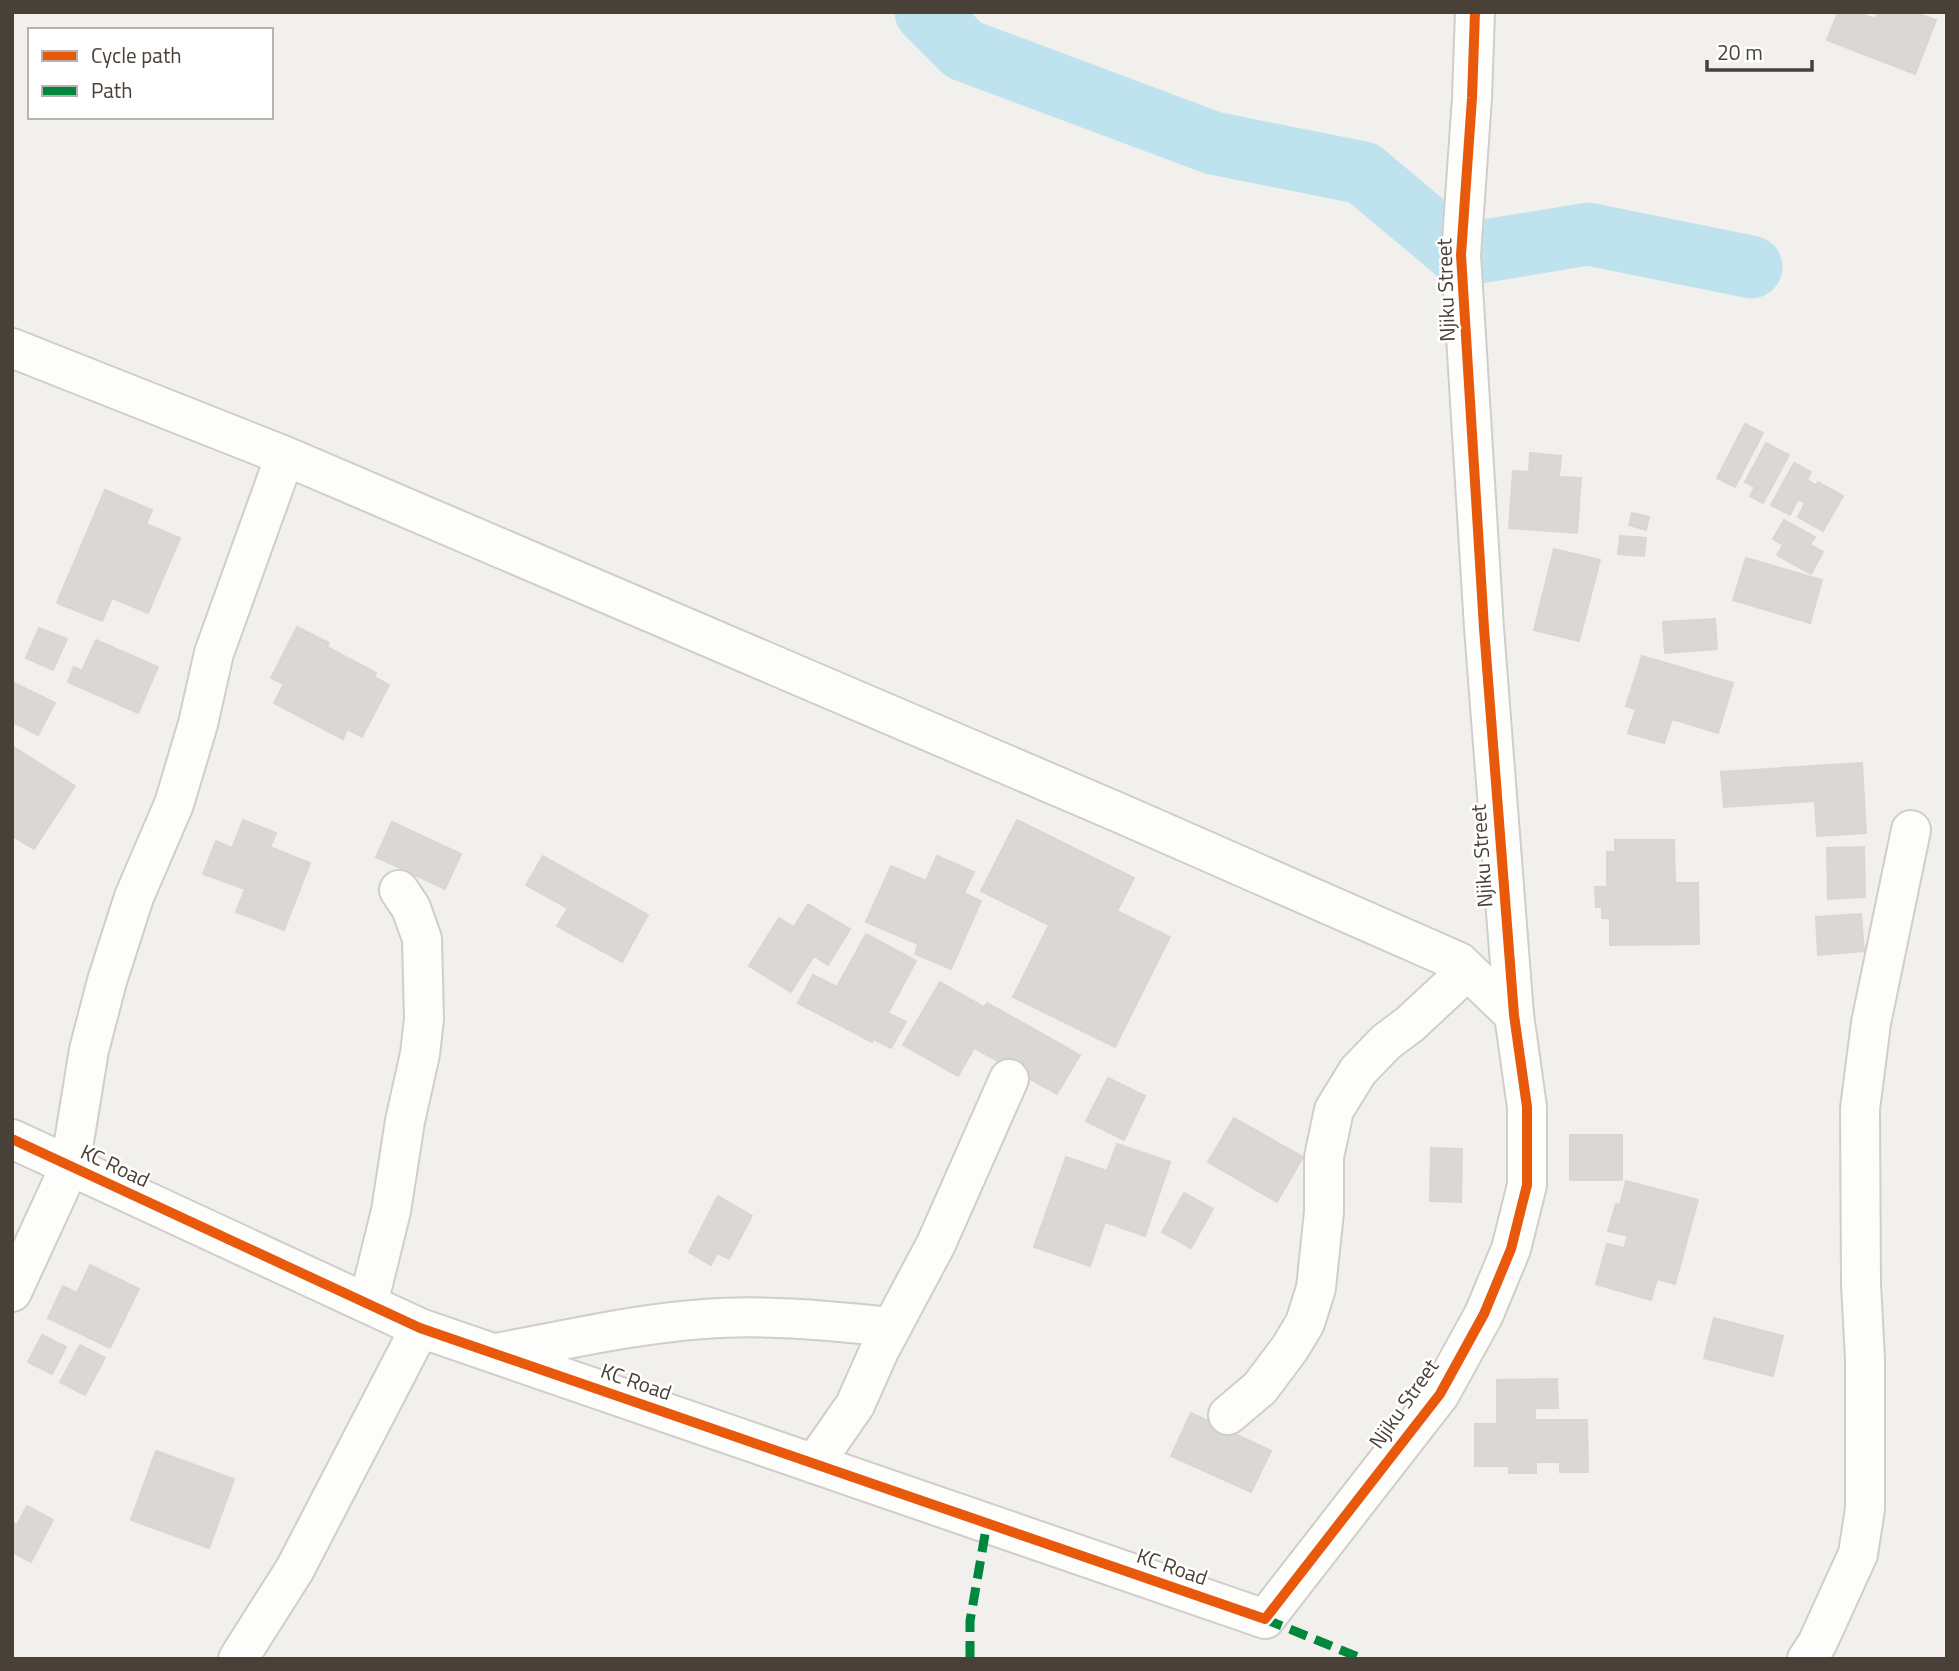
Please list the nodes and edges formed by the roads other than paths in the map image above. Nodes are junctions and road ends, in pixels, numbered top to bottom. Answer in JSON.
{"nodes":[{"id":1,"x":1475,"y":12,"type":"edge"},
{"id":2,"x":12,"y":348,"type":"edge"},
{"id":3,"x":285,"y":456,"type":"junction"},
{"id":4,"x":1911,"y":830,"type":"dead end"},
{"id":5,"x":399,"y":890,"type":"dead end"},
{"id":6,"x":1467,"y":971,"type":"junction"},
{"id":7,"x":1514,"y":1015,"type":"junction"},
{"id":8,"x":1009,"y":1079,"type":"dead end"},
{"id":9,"x":12,"y":1139,"type":"edge"},
{"id":10,"x":70,"y":1166,"type":"junction"},
{"id":11,"x":12,"y":1292,"type":"edge"},
{"id":12,"x":368,"y":1304,"type":"junction"},
{"id":13,"x":892,"y":1327,"type":"junction"},
{"id":14,"x":419,"y":1328,"type":"junction"},
{"id":15,"x":495,"y":1354,"type":"junction"},
{"id":16,"x":1228,"y":1415,"type":"dead end"},
{"id":17,"x":814,"y":1464,"type":"junction"},
{"id":18,"x":1265,"y":1619,"type":"joint"},
{"id":19,"x":238,"y":1659,"type":"edge"},
{"id":20,"x":1807,"y":1659,"type":"edge"}],
"edges":[{"from":1,"to":7,"type":"street","name":"Njiku Street"},
{"from":2,"to":3,"type":"street"},
{"from":3,"to":6,"type":"street"},
{"from":3,"to":10,"type":"street"},
{"from":4,"to":20,"type":"street"},
{"from":5,"to":12,"type":"street"},
{"from":6,"to":7,"type":"street"},
{"from":6,"to":16,"type":"street"},
{"from":7,"to":18,"type":"street","name":"Njiku Street"},
{"from":8,"to":13,"type":"street"},
{"from":9,"to":10,"type":"street","name":"KC Road"},
{"from":10,"to":11,"type":"street"},
{"from":10,"to":12,"type":"street","name":"KC Road"},
{"from":12,"to":14,"type":"street","name":"KC Road"},
{"from":13,"to":15,"type":"street"},
{"from":13,"to":17,"type":"street"},
{"from":14,"to":15,"type":"street","name":"KC Road"},
{"from":14,"to":19,"type":"street"},
{"from":15,"to":17,"type":"street","name":"KC Road"},
{"from":17,"to":18,"type":"street","name":"KC Road"}]}
